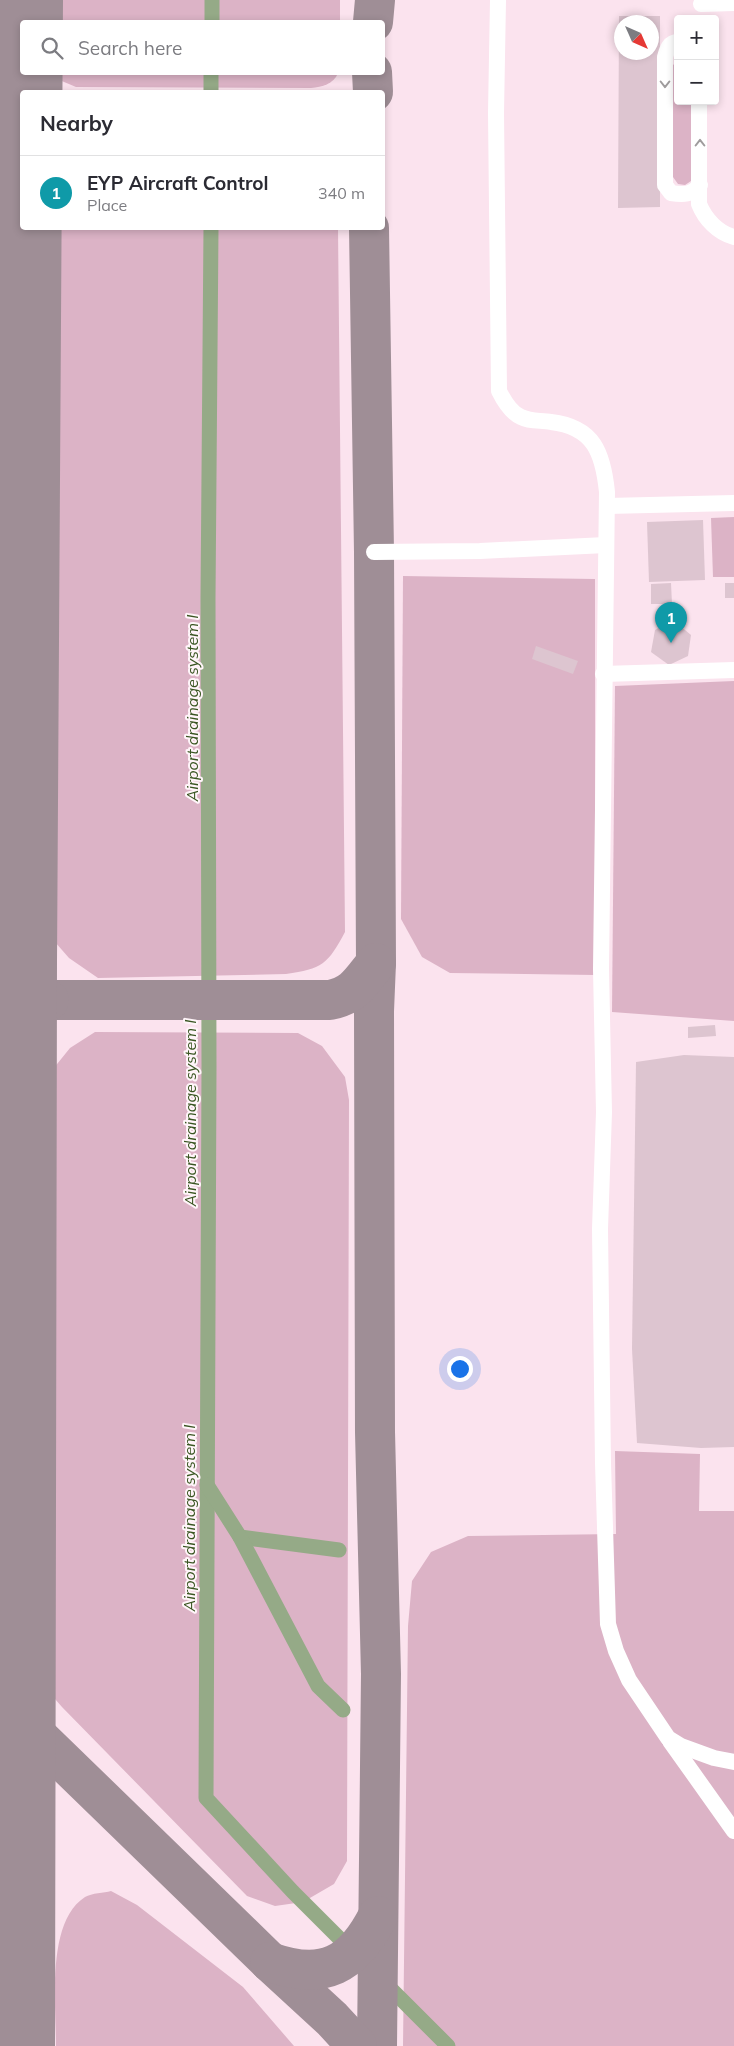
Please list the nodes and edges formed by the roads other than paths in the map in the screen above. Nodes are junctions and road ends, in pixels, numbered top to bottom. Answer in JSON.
{"nodes":[{"id":1,"x":498,"y":0,"type":"edge"},
{"id":2,"x":734,"y":3,"type":"edge"},
{"id":3,"x":701,"y":4,"type":"dead end"},
{"id":4,"x":674,"y":42,"type":"edge"},
{"id":5,"x":699,"y":105,"type":"edge"},
{"id":6,"x":700,"y":184,"type":"junction"},
{"id":7,"x":734,"y":237,"type":"edge"},
{"id":8,"x":734,"y":502,"type":"edge"},
{"id":9,"x":607,"y":506,"type":"junction"},
{"id":10,"x":606,"y":545,"type":"junction"},
{"id":11,"x":374,"y":552,"type":"dead end"},
{"id":12,"x":734,"y":670,"type":"edge"},
{"id":13,"x":603,"y":674,"type":"junction"},
{"id":14,"x":668,"y":1738,"type":"junction"},
{"id":15,"x":734,"y":1762,"type":"edge"},
{"id":16,"x":734,"y":1831,"type":"edge"}],
"edges":[{"from":1,"to":9,"type":"lane"},
{"from":2,"to":3,"type":"lane"},
{"from":4,"to":6,"type":"lane","one_way":true},
{"from":6,"to":5,"type":"lane","one_way":true},
{"from":6,"to":7,"type":"lane"},
{"from":8,"to":9,"type":"lane"},
{"from":9,"to":10,"type":"lane"},
{"from":10,"to":11,"type":"lane"},
{"from":10,"to":13,"type":"lane"},
{"from":12,"to":13,"type":"lane"},
{"from":13,"to":14,"type":"lane"},
{"from":14,"to":15,"type":"lane"},
{"from":14,"to":16,"type":"lane"}]}
